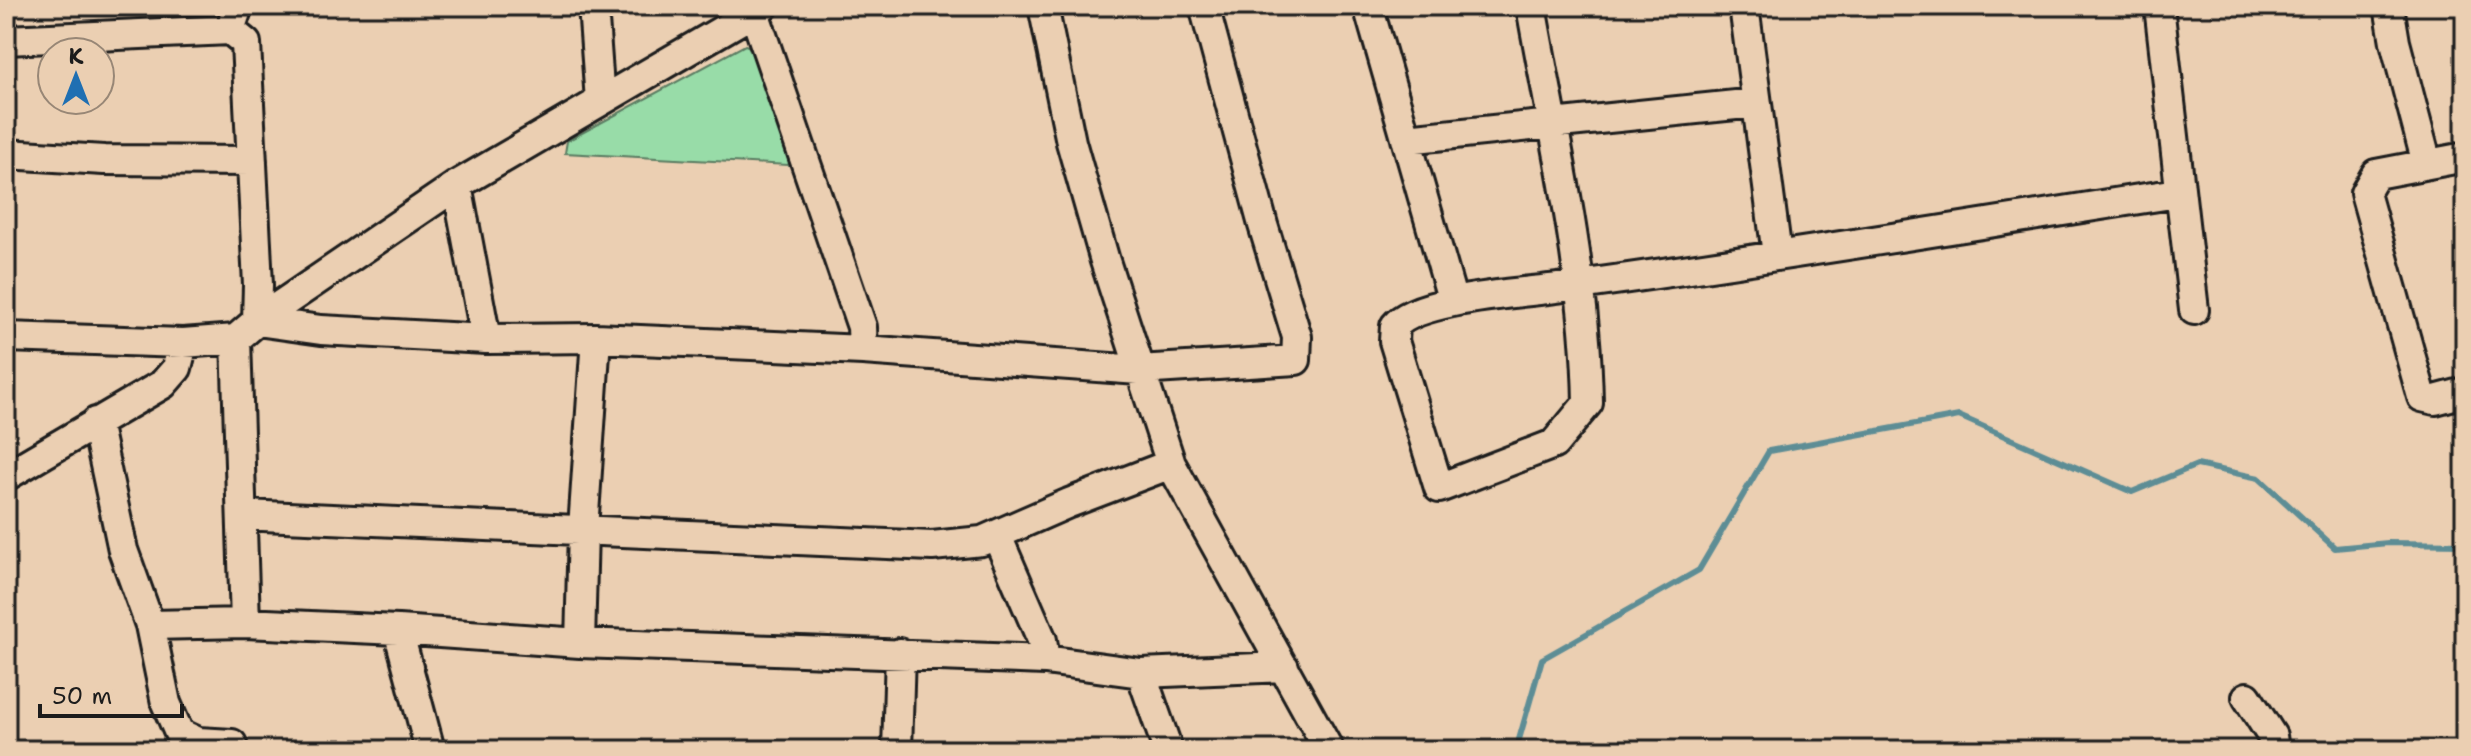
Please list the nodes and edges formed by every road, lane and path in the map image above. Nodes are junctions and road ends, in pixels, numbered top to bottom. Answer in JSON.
{"nodes":[{"id":1,"x":593,"y":6,"type":"edge"},
{"id":2,"x":1043,"y":6,"type":"edge"},
{"id":3,"x":1204,"y":6,"type":"edge"},
{"id":4,"x":1368,"y":6,"type":"edge"},
{"id":5,"x":1531,"y":6,"type":"edge"},
{"id":6,"x":1744,"y":6,"type":"edge"},
{"id":7,"x":2159,"y":6,"type":"edge"},
{"id":8,"x":2389,"y":6,"type":"edge"},
{"id":9,"x":756,"y":8,"type":"edge"},
{"id":10,"x":234,"y":18,"type":"edge"},
{"id":11,"x":6,"y":40,"type":"edge"},
{"id":12,"x":600,"y":101,"type":"junction"},
{"id":13,"x":1755,"y":103,"type":"junction"},
{"id":14,"x":1552,"y":126,"type":"junction"},
{"id":15,"x":1406,"y":139,"type":"junction"},
{"id":16,"x":6,"y":154,"type":"edge"},
{"id":17,"x":2465,"y":157,"type":"edge"},
{"id":18,"x":252,"y":161,"type":"junction"},
{"id":19,"x":2427,"y":164,"type":"junction"},
{"id":20,"x":457,"y":185,"type":"junction"},
{"id":21,"x":2178,"y":193,"type":"junction"},
{"id":22,"x":1777,"y":255,"type":"junction"},
{"id":23,"x":1580,"y":285,"type":"junction"},
{"id":24,"x":1453,"y":302,"type":"junction"},
{"id":25,"x":2194,"y":310,"type":"dead end"},
{"id":26,"x":246,"y":330,"type":"junction"},
{"id":27,"x":6,"y":337,"type":"edge"},
{"id":28,"x":596,"y":338,"type":"junction"},
{"id":29,"x":486,"y":339,"type":"junction"},
{"id":30,"x":183,"y":343,"type":"junction"},
{"id":31,"x":863,"y":350,"type":"junction"},
{"id":32,"x":1139,"y":370,"type":"junction"},
{"id":33,"x":2465,"y":392,"type":"edge"},
{"id":34,"x":96,"y":422,"type":"junction"},
{"id":35,"x":1171,"y":464,"type":"junction"},
{"id":36,"x":6,"y":476,"type":"edge"},
{"id":37,"x":242,"y":515,"type":"junction"},
{"id":38,"x":583,"y":529,"type":"junction"},
{"id":39,"x":997,"y":536,"type":"junction"},
{"id":40,"x":245,"y":623,"type":"junction"},
{"id":41,"x":150,"y":625,"type":"junction"},
{"id":42,"x":398,"y":630,"type":"junction"},
{"id":43,"x":580,"y":643,"type":"junction"},
{"id":44,"x":900,"y":653,"type":"junction"},
{"id":45,"x":1045,"y":660,"type":"junction"},
{"id":46,"x":1284,"y":667,"type":"junction"},
{"id":47,"x":1141,"y":673,"type":"junction"},
{"id":48,"x":2247,"y":697,"type":"dead end"},
{"id":49,"x":232,"y":744,"type":"dead end"},
{"id":50,"x":430,"y":750,"type":"edge"},
{"id":51,"x":897,"y":750,"type":"edge"},
{"id":52,"x":1168,"y":750,"type":"edge"},
{"id":53,"x":1329,"y":750,"type":"edge"},
{"id":54,"x":2274,"y":750,"type":"edge"}],
"edges":[{"from":1,"to":12,"type":"street"},
{"from":2,"to":32,"type":"street"},
{"from":3,"to":32,"type":"street"},
{"from":4,"to":15,"type":"street"},
{"from":5,"to":14,"type":"street"},
{"from":6,"to":13,"type":"street"},
{"from":7,"to":21,"type":"street"},
{"from":8,"to":19,"type":"street"},
{"from":9,"to":12,"type":"street"},
{"from":9,"to":31,"type":"street"},
{"from":10,"to":11,"type":"street"},
{"from":10,"to":18,"type":"street"},
{"from":12,"to":20,"type":"street"},
{"from":13,"to":14,"type":"street"},
{"from":13,"to":22,"type":"street"},
{"from":14,"to":15,"type":"street"},
{"from":14,"to":23,"type":"street"},
{"from":15,"to":24,"type":"street"},
{"from":16,"to":18,"type":"street"},
{"from":17,"to":19,"type":"street"},
{"from":18,"to":26,"type":"street"},
{"from":19,"to":33,"type":"street"},
{"from":20,"to":26,"type":"street"},
{"from":20,"to":29,"type":"street"},
{"from":21,"to":22,"type":"street"},
{"from":21,"to":25,"type":"street"},
{"from":22,"to":23,"type":"street"},
{"from":23,"to":24,"type":"street"},
{"from":23,"to":24,"type":"street"},
{"from":26,"to":29,"type":"street"},
{"from":26,"to":30,"type":"street"},
{"from":26,"to":37,"type":"street"},
{"from":27,"to":30,"type":"street"},
{"from":28,"to":29,"type":"street"},
{"from":28,"to":31,"type":"street"},
{"from":28,"to":38,"type":"street"},
{"from":30,"to":34,"type":"street"},
{"from":31,"to":32,"type":"street"},
{"from":32,"to":35,"type":"street"},
{"from":34,"to":36,"type":"street"},
{"from":34,"to":41,"type":"street"},
{"from":35,"to":39,"type":"street"},
{"from":35,"to":46,"type":"street"},
{"from":37,"to":38,"type":"street"},
{"from":37,"to":40,"type":"street"},
{"from":38,"to":39,"type":"street"},
{"from":38,"to":43,"type":"street"},
{"from":39,"to":45,"type":"street"},
{"from":40,"to":41,"type":"street"},
{"from":40,"to":42,"type":"street"},
{"from":41,"to":49,"type":"street"},
{"from":42,"to":43,"type":"street"},
{"from":42,"to":50,"type":"street"},
{"from":43,"to":44,"type":"street"},
{"from":44,"to":45,"type":"street"},
{"from":44,"to":51,"type":"street"},
{"from":45,"to":47,"type":"street"},
{"from":46,"to":47,"type":"street"},
{"from":46,"to":53,"type":"street"},
{"from":47,"to":52,"type":"street"},
{"from":48,"to":54,"type":"street"}]}
